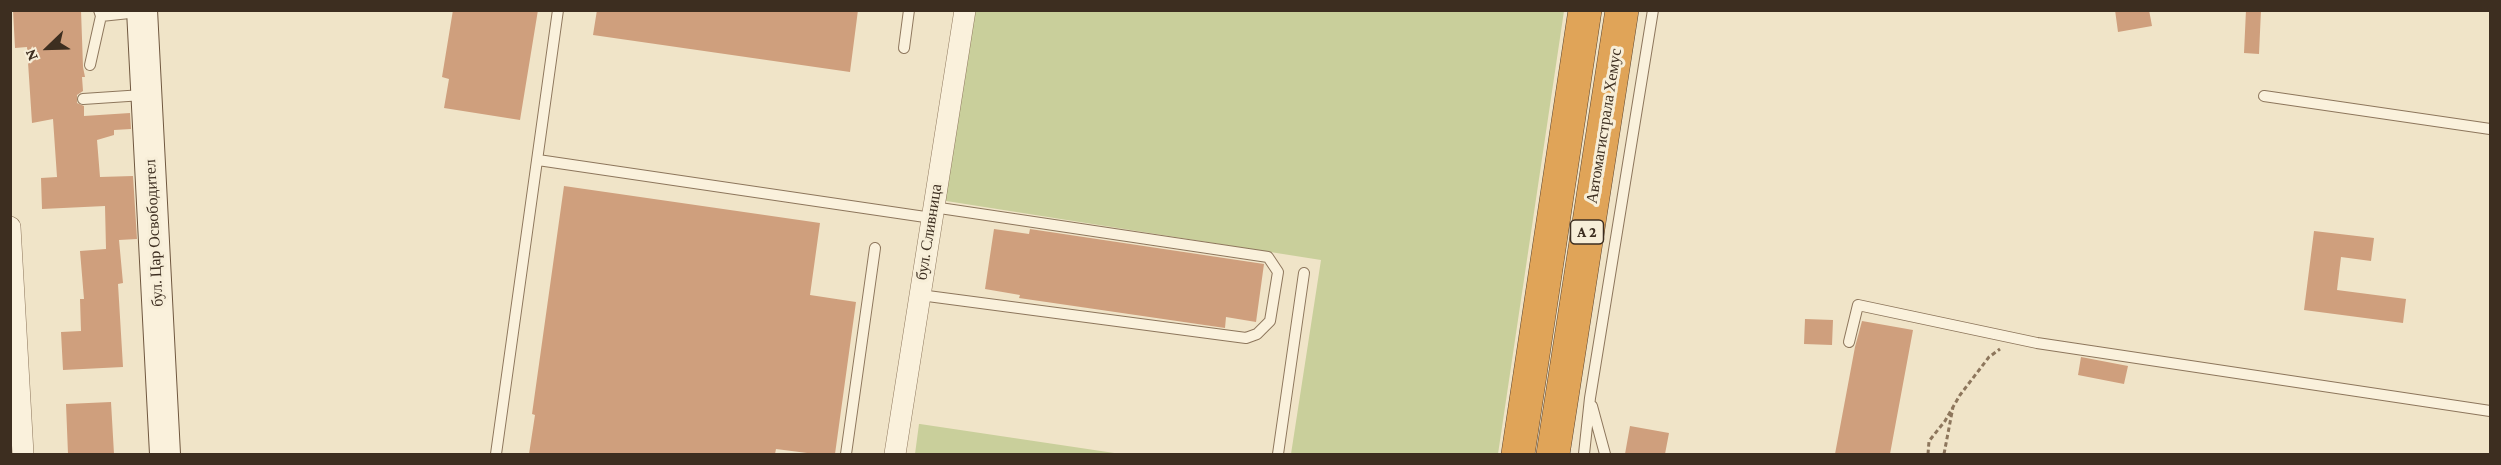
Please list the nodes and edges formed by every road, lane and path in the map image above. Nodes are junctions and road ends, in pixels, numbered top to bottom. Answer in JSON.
{"nodes":[{"id":1,"x":558,"y":10,"type":"edge"},
{"id":2,"x":909,"y":10,"type":"edge"},
{"id":3,"x":965,"y":10,"type":"edge"},
{"id":4,"x":1585,"y":10,"type":"edge"},
{"id":5,"x":1622,"y":10,"type":"edge"},
{"id":6,"x":1653,"y":10,"type":"edge"},
{"id":7,"x":142,"y":11,"type":"edge"},
{"id":8,"x":100,"y":13,"type":"edge"},
{"id":9,"x":904,"y":48,"type":"dead end"},
{"id":10,"x":90,"y":65,"type":"dead end"},
{"id":11,"x":147,"y":94,"type":"junction"},
{"id":12,"x":2264,"y":96,"type":"dead end"},
{"id":13,"x":83,"y":99,"type":"dead end"},
{"id":14,"x":2490,"y":129,"type":"edge"},
{"id":15,"x":538,"y":160,"type":"junction"},
{"id":16,"x":933,"y":213,"type":"junction"},
{"id":17,"x":10,"y":227,"type":"edge"},
{"id":18,"x":875,"y":248,"type":"dead end"},
{"id":19,"x":1304,"y":273,"type":"dead end"},
{"id":20,"x":920,"y":295,"type":"junction"},
{"id":21,"x":1849,"y":342,"type":"dead end"},
{"id":22,"x":2037,"y":343,"type":"junction"},
{"id":23,"x":1590,"y":398,"type":"junction"},
{"id":24,"x":1954,"y":406,"type":"junction"},
{"id":25,"x":2490,"y":411,"type":"edge"},
{"id":26,"x":23,"y":454,"type":"edge"},
{"id":27,"x":165,"y":454,"type":"edge"},
{"id":28,"x":496,"y":454,"type":"edge"},
{"id":29,"x":846,"y":454,"type":"edge"},
{"id":30,"x":895,"y":454,"type":"edge"},
{"id":31,"x":1278,"y":454,"type":"edge"},
{"id":32,"x":1518,"y":454,"type":"edge"},
{"id":33,"x":1553,"y":454,"type":"edge"},
{"id":34,"x":1584,"y":454,"type":"edge"},
{"id":35,"x":1605,"y":454,"type":"edge"},
{"id":36,"x":1928,"y":454,"type":"edge"},
{"id":37,"x":1944,"y":454,"type":"edge"}],
"edges":[{"from":1,"to":15,"type":"lane"},
{"from":2,"to":9,"type":"lane"},
{"from":3,"to":16,"type":"street","name":"бул. Сливница"},
{"from":4,"to":32,"type":"highway","number":"A 2"},
{"from":5,"to":33,"type":"highway","name":"Автомагистрала Хемус","number":"A 2"},
{"from":6,"to":23,"type":"lane"},
{"from":7,"to":8,"type":"lane"},
{"from":7,"to":11,"type":"main road","name":"бул. Цар Освободител"},
{"from":8,"to":10,"type":"lane"},
{"from":11,"to":13,"type":"lane"},
{"from":11,"to":27,"type":"main road","name":"бул. Цар Освободител"},
{"from":12,"to":14,"type":"lane"},
{"from":15,"to":16,"type":"lane"},
{"from":15,"to":28,"type":"lane"},
{"from":16,"to":20,"type":"street","name":"бул. Сливница"},
{"from":16,"to":20,"type":"lane"},
{"from":17,"to":26,"type":"street"},
{"from":18,"to":29,"type":"lane"},
{"from":19,"to":31,"type":"lane"},
{"from":20,"to":30,"type":"street","name":"бул. Сливница"},
{"from":21,"to":22,"type":"lane"},
{"from":22,"to":24,"type":"path"},
{"from":22,"to":25,"type":"lane"},
{"from":23,"to":34,"type":"lane"},
{"from":23,"to":35,"type":"lane"},
{"from":24,"to":36,"type":"path"},
{"from":24,"to":37,"type":"path"}]}
